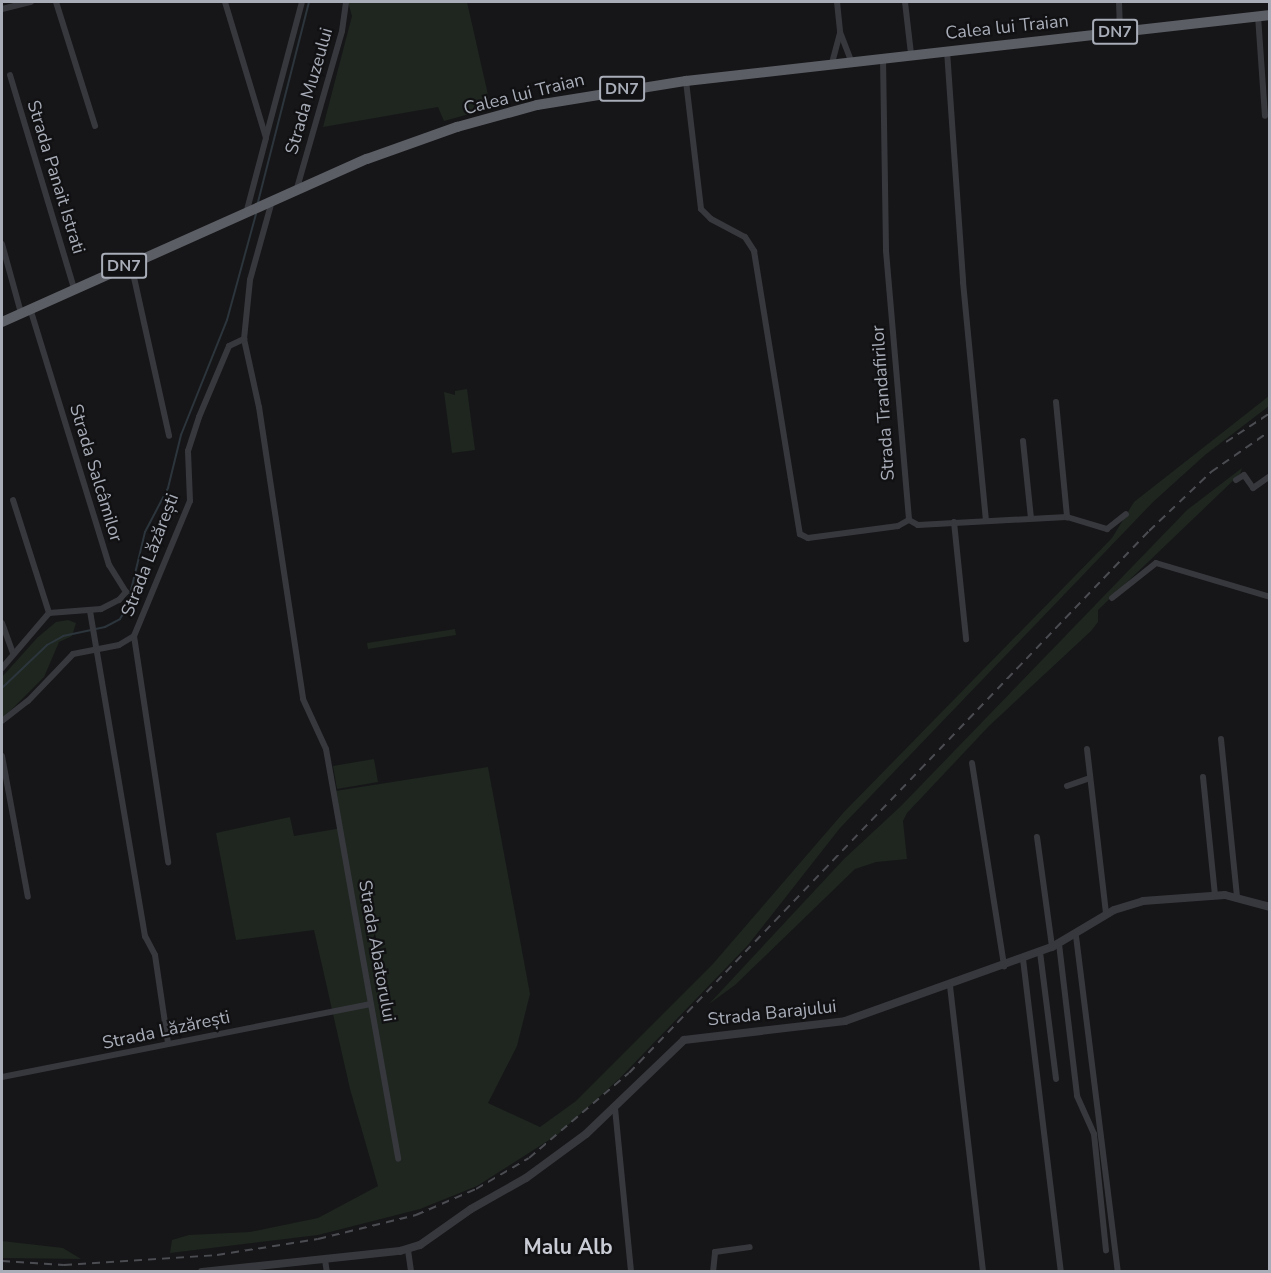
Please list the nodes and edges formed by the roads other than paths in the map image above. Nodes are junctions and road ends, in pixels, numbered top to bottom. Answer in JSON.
{"nodes":[{"id":1,"x":31,"y":2,"type":"edge"},
{"id":2,"x":56,"y":2,"type":"edge"},
{"id":3,"x":225,"y":2,"type":"edge"},
{"id":4,"x":302,"y":2,"type":"edge"},
{"id":5,"x":346,"y":2,"type":"edge"},
{"id":6,"x":837,"y":2,"type":"edge"},
{"id":7,"x":905,"y":2,"type":"edge"},
{"id":8,"x":1119,"y":2,"type":"edge"},
{"id":9,"x":2,"y":9,"type":"edge"},
{"id":10,"x":1264,"y":15,"type":"edge"},
{"id":11,"x":1120,"y":31,"type":"junction"},
{"id":12,"x":840,"y":32,"type":"junction"},
{"id":13,"x":947,"y":50,"type":"junction"},
{"id":14,"x":911,"y":54,"type":"junction"},
{"id":15,"x":883,"y":58,"type":"junction"},
{"id":16,"x":851,"y":61,"type":"junction"},
{"id":17,"x":832,"y":63,"type":"junction"},
{"id":18,"x":10,"y":75,"type":"dead end"},
{"id":19,"x":686,"y":81,"type":"junction"},
{"id":20,"x":1265,"y":116,"type":"dead end"},
{"id":21,"x":95,"y":126,"type":"dead end"},
{"id":22,"x":266,"y":138,"type":"junction"},
{"id":23,"x":297,"y":188,"type":"junction"},
{"id":24,"x":259,"y":205,"type":"junction"},
{"id":25,"x":2,"y":244,"type":"edge"},
{"id":26,"x":131,"y":263,"type":"junction"},
{"id":27,"x":74,"y":289,"type":"junction"},
{"id":28,"x":26,"y":311,"type":"junction"},
{"id":29,"x":2,"y":322,"type":"edge"},
{"id":30,"x":244,"y":339,"type":"junction"},
{"id":31,"x":1056,"y":402,"type":"dead end"},
{"id":32,"x":170,"y":436,"type":"dead end"},
{"id":33,"x":1023,"y":441,"type":"dead end"},
{"id":34,"x":1269,"y":476,"type":"edge"},
{"id":35,"x":1236,"y":480,"type":"dead end"},
{"id":36,"x":13,"y":500,"type":"dead end"},
{"id":37,"x":1126,"y":514,"type":"dead end"},
{"id":38,"x":1067,"y":517,"type":"junction"},
{"id":39,"x":1031,"y":518,"type":"junction"},
{"id":40,"x":986,"y":519,"type":"junction"},
{"id":41,"x":909,"y":520,"type":"junction"},
{"id":42,"x":954,"y":522,"type":"junction"},
{"id":43,"x":1269,"y":597,"type":"edge"},
{"id":44,"x":1112,"y":598,"type":"dead end"},
{"id":45,"x":90,"y":611,"type":"junction"},
{"id":46,"x":49,"y":613,"type":"junction"},
{"id":47,"x":2,"y":623,"type":"edge"},
{"id":48,"x":134,"y":636,"type":"junction"},
{"id":49,"x":966,"y":639,"type":"dead end"},
{"id":50,"x":97,"y":648,"type":"junction"},
{"id":51,"x":12,"y":654,"type":"junction"},
{"id":52,"x":2,"y":668,"type":"edge"},
{"id":53,"x":2,"y":721,"type":"edge"},
{"id":54,"x":1221,"y":739,"type":"dead end"},
{"id":55,"x":1087,"y":749,"type":"dead end"},
{"id":56,"x":2,"y":756,"type":"edge"},
{"id":57,"x":972,"y":763,"type":"dead end"},
{"id":58,"x":1203,"y":777,"type":"dead end"},
{"id":59,"x":1090,"y":778,"type":"junction"},
{"id":60,"x":1067,"y":786,"type":"dead end"},
{"id":61,"x":1037,"y":837,"type":"dead end"},
{"id":62,"x":168,"y":862,"type":"dead end"},
{"id":63,"x":1215,"y":895,"type":"junction"},
{"id":64,"x":1237,"y":896,"type":"junction"},
{"id":65,"x":28,"y":897,"type":"dead end"},
{"id":66,"x":1269,"y":907,"type":"edge"},
{"id":67,"x":1106,"y":915,"type":"junction"},
{"id":68,"x":1076,"y":936,"type":"junction"},
{"id":69,"x":1055,"y":946,"type":"junction"},
{"id":70,"x":1040,"y":952,"type":"junction"},
{"id":71,"x":1023,"y":959,"type":"junction"},
{"id":72,"x":1004,"y":966,"type":"junction"},
{"id":73,"x":950,"y":986,"type":"junction"},
{"id":74,"x":371,"y":1004,"type":"junction"},
{"id":75,"x":168,"y":1043,"type":"junction"},
{"id":76,"x":2,"y":1077,"type":"edge"},
{"id":77,"x":1056,"y":1079,"type":"dead end"},
{"id":78,"x":615,"y":1108,"type":"junction"},
{"id":79,"x":398,"y":1159,"type":"dead end"},
{"id":80,"x":750,"y":1247,"type":"dead end"},
{"id":81,"x":408,"y":1250,"type":"junction"},
{"id":82,"x":1106,"y":1250,"type":"dead end"},
{"id":83,"x":325,"y":1260,"type":"junction"},
{"id":84,"x":211,"y":1271,"type":"edge"},
{"id":85,"x":202,"y":1272,"type":"edge"},
{"id":86,"x":327,"y":1272,"type":"edge"},
{"id":87,"x":411,"y":1272,"type":"edge"},
{"id":88,"x":631,"y":1272,"type":"edge"},
{"id":89,"x":713,"y":1272,"type":"edge"},
{"id":90,"x":983,"y":1272,"type":"edge"},
{"id":91,"x":1061,"y":1272,"type":"edge"},
{"id":92,"x":1118,"y":1272,"type":"edge"}],
"edges":[{"from":1,"to":9,"type":"street"},
{"from":2,"to":21,"type":"street"},
{"from":3,"to":22,"type":"street"},
{"from":4,"to":22,"type":"street","name":"Strada Abatorului"},
{"from":5,"to":23,"type":"street","name":"Strada Muzeului"},
{"from":6,"to":12,"type":"street"},
{"from":7,"to":14,"type":"street"},
{"from":8,"to":11,"type":"street"},
{"from":10,"to":11,"type":"highway","name":"Calea lui Traian","number":"DN7"},
{"from":10,"to":20,"type":"street"},
{"from":11,"to":13,"type":"highway","name":"Calea lui Traian","number":"DN7"},
{"from":12,"to":16,"type":"street"},
{"from":12,"to":17,"type":"street"},
{"from":13,"to":14,"type":"highway","name":"Calea lui Traian","number":"DN7"},
{"from":13,"to":40,"type":"street"},
{"from":14,"to":15,"type":"highway","name":"Calea lui Traian","number":"DN7"},
{"from":15,"to":16,"type":"highway","name":"Calea lui Traian","number":"DN7"},
{"from":15,"to":41,"type":"street","name":"Strada Trandafirilor"},
{"from":16,"to":17,"type":"highway","name":"Calea lui Traian","number":"DN7"},
{"from":17,"to":19,"type":"highway","name":"Calea lui Traian","number":"DN7"},
{"from":18,"to":27,"type":"street","name":"Strada Panait Istrati"},
{"from":19,"to":23,"type":"highway","name":"Calea lui Traian","number":"DN7"},
{"from":19,"to":41,"type":"street"},
{"from":22,"to":24,"type":"street","name":"Strada Abatorului"},
{"from":23,"to":24,"type":"highway","name":"Calea lui Traian","number":"DN7"},
{"from":24,"to":26,"type":"highway","name":"Calea lui Traian","number":"DN7"},
{"from":24,"to":30,"type":"street","name":"Strada Abatorului"},
{"from":25,"to":28,"type":"street"},
{"from":26,"to":27,"type":"highway","name":"Calea lui Traian","number":"DN7"},
{"from":26,"to":32,"type":"street"},
{"from":27,"to":28,"type":"highway","name":"Calea lui Traian","number":"DN7"},
{"from":28,"to":29,"type":"highway","name":"Calea lui Traian","number":"DN7"},
{"from":28,"to":45,"type":"street","name":"Strada Salcâmilor"},
{"from":30,"to":48,"type":"street","name":"Strada Lăzărești"},
{"from":30,"to":74,"type":"street","name":"Strada Abatorului"},
{"from":31,"to":38,"type":"street"},
{"from":33,"to":39,"type":"street"},
{"from":34,"to":35,"type":"street"},
{"from":36,"to":46,"type":"street"},
{"from":37,"to":38,"type":"street"},
{"from":38,"to":39,"type":"street"},
{"from":39,"to":40,"type":"street"},
{"from":40,"to":42,"type":"street"},
{"from":41,"to":42,"type":"street"},
{"from":42,"to":49,"type":"street"},
{"from":43,"to":44,"type":"street"},
{"from":45,"to":46,"type":"street"},
{"from":45,"to":50,"type":"street"},
{"from":46,"to":51,"type":"street"},
{"from":47,"to":51,"type":"street"},
{"from":48,"to":50,"type":"street","name":"Strada Lăzărești"},
{"from":48,"to":62,"type":"street"},
{"from":50,"to":53,"type":"street","name":"Strada Lăzărești"},
{"from":50,"to":75,"type":"street"},
{"from":51,"to":52,"type":"street"},
{"from":54,"to":64,"type":"street"},
{"from":55,"to":59,"type":"street"},
{"from":56,"to":65,"type":"street"},
{"from":57,"to":72,"type":"street"},
{"from":58,"to":63,"type":"street"},
{"from":59,"to":60,"type":"street"},
{"from":59,"to":67,"type":"street"},
{"from":61,"to":69,"type":"street"},
{"from":63,"to":64,"type":"street","name":"Strada Barajului"},
{"from":63,"to":67,"type":"street","name":"Strada Barajului"},
{"from":64,"to":66,"type":"street","name":"Strada Barajului"},
{"from":67,"to":68,"type":"street","name":"Strada Barajului"},
{"from":68,"to":69,"type":"street","name":"Strada Barajului"},
{"from":68,"to":92,"type":"street"},
{"from":69,"to":70,"type":"street","name":"Strada Barajului"},
{"from":69,"to":82,"type":"street"},
{"from":70,"to":71,"type":"street","name":"Strada Barajului"},
{"from":70,"to":77,"type":"street"},
{"from":71,"to":72,"type":"street","name":"Strada Barajului"},
{"from":71,"to":91,"type":"street"},
{"from":72,"to":73,"type":"street","name":"Strada Barajului"},
{"from":73,"to":78,"type":"street","name":"Strada Barajului"},
{"from":73,"to":90,"type":"street"},
{"from":74,"to":75,"type":"street","name":"Strada Lăzărești"},
{"from":74,"to":79,"type":"street","name":"Strada Abatorului"},
{"from":75,"to":76,"type":"street","name":"Strada Lăzărești"},
{"from":78,"to":81,"type":"street","name":"Strada Barajului"},
{"from":78,"to":88,"type":"street"},
{"from":80,"to":89,"type":"street"},
{"from":81,"to":83,"type":"street","name":"Strada Barajului"},
{"from":81,"to":87,"type":"street"},
{"from":83,"to":84,"type":"street","name":"Strada Barajului"},
{"from":83,"to":86,"type":"street"},
{"from":84,"to":85,"type":"street","name":"Strada Barajului"}]}
